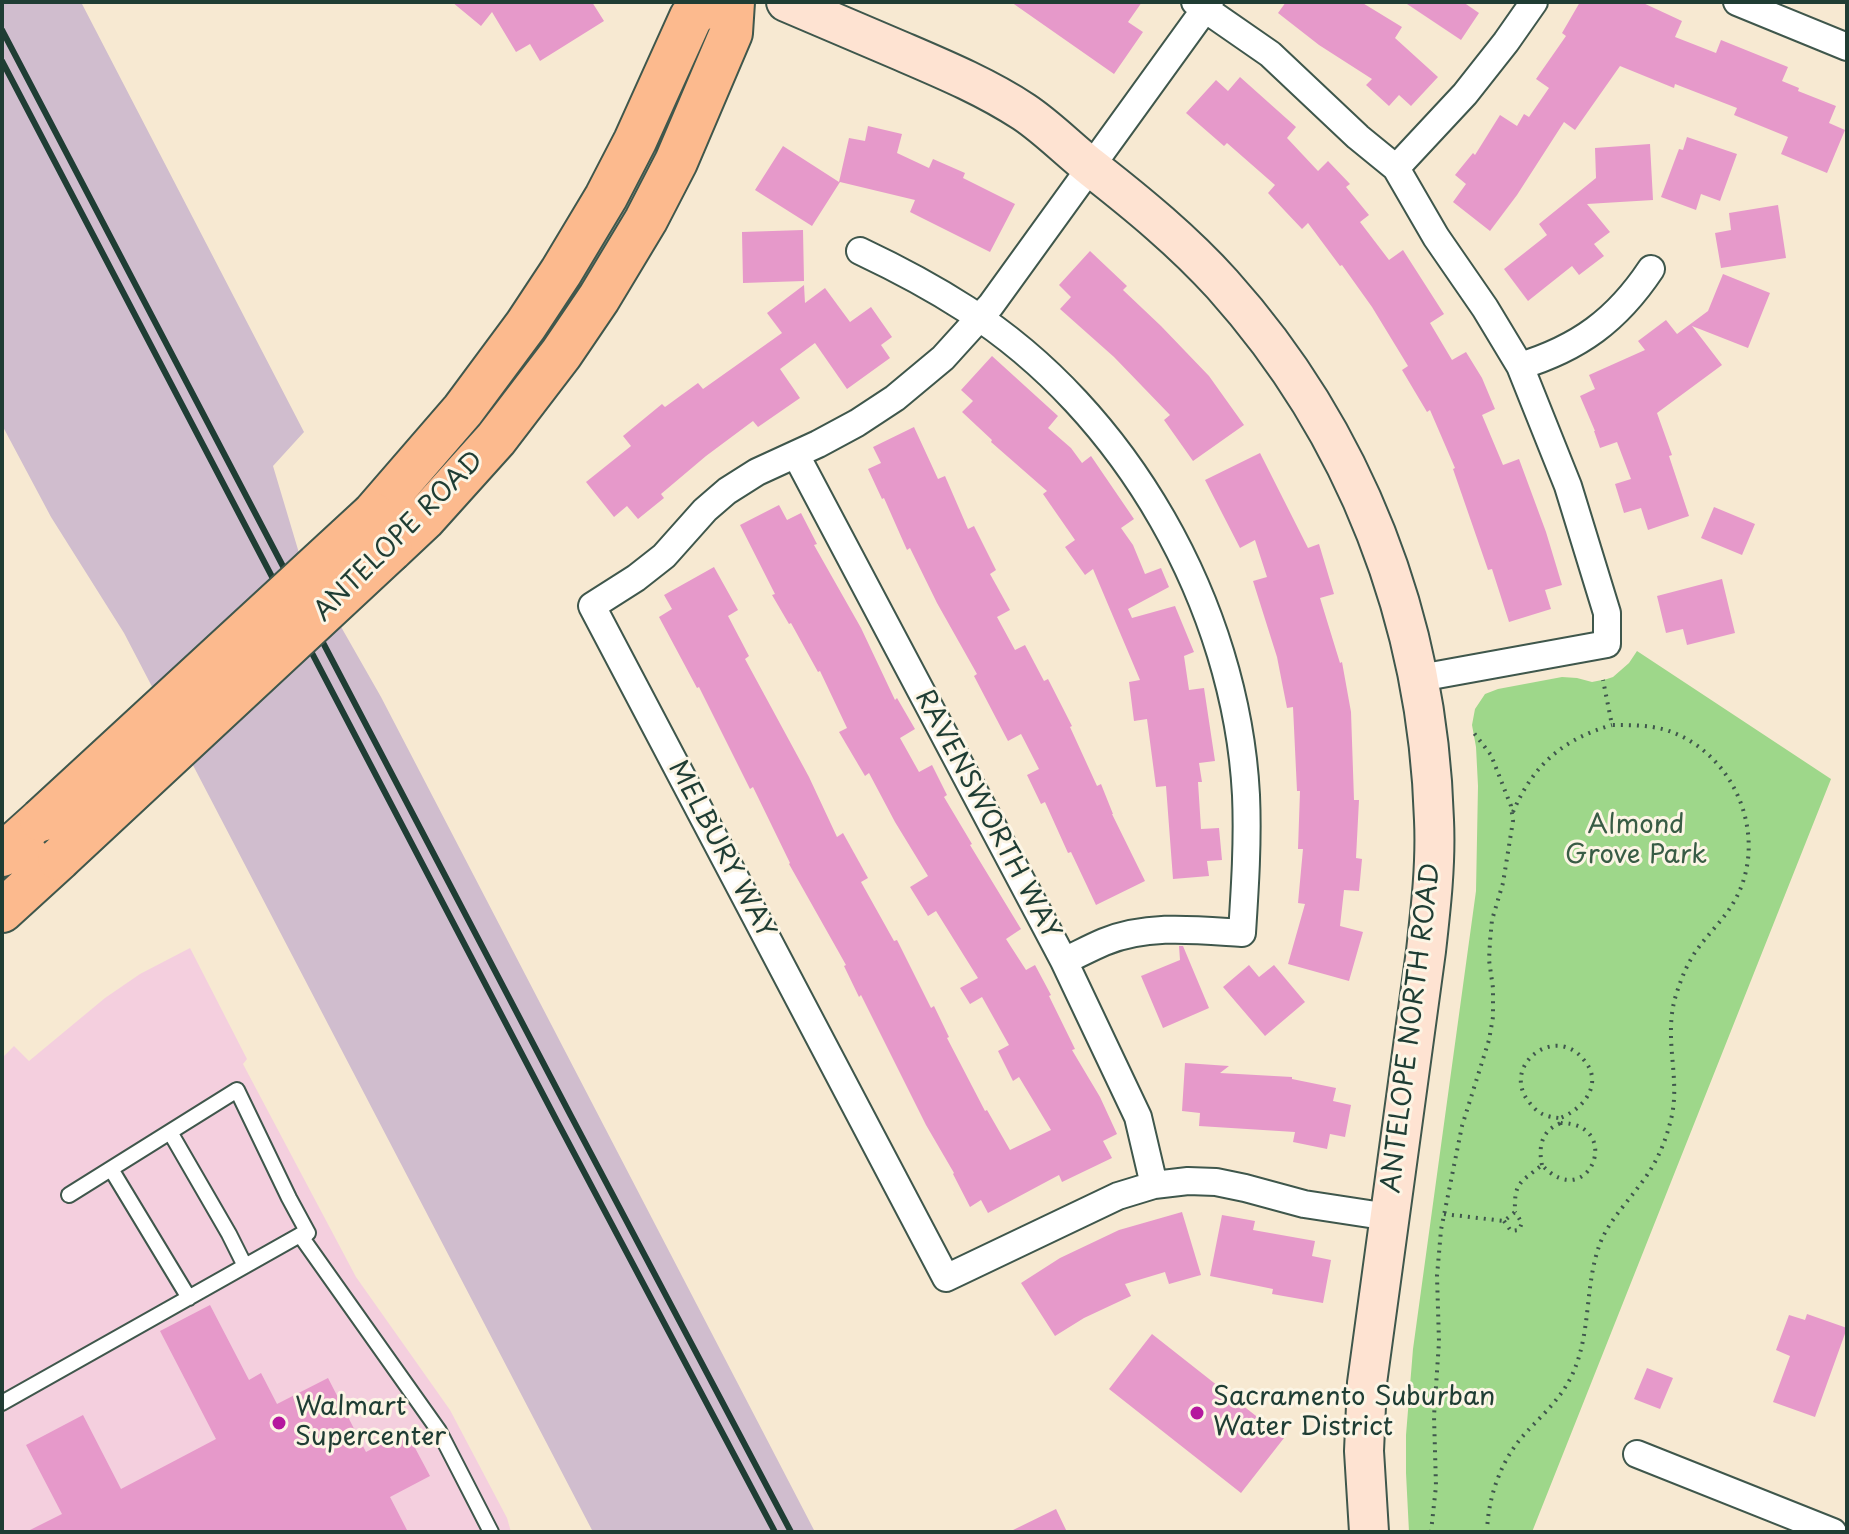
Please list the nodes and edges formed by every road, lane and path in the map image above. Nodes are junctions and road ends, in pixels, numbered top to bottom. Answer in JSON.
{"nodes":[{"id":1,"x":708,"y":2,"type":"edge"},
{"id":2,"x":733,"y":2,"type":"edge"},
{"id":3,"x":786,"y":2,"type":"edge"},
{"id":4,"x":1534,"y":2,"type":"edge"},
{"id":5,"x":1737,"y":2,"type":"edge"},
{"id":6,"x":1203,"y":4,"type":"edge"},
{"id":7,"x":1847,"y":47,"type":"edge"},
{"id":8,"x":1091,"y":167,"type":"junction"},
{"id":9,"x":1396,"y":168,"type":"junction"},
{"id":10,"x":860,"y":251,"type":"dead end"},
{"id":11,"x":1651,"y":269,"type":"dead end"},
{"id":12,"x":980,"y":319,"type":"junction"},
{"id":13,"x":1520,"y":366,"type":"junction"},
{"id":14,"x":796,"y":455,"type":"junction"},
{"id":15,"x":1420,"y":678,"type":"junction"},
{"id":16,"x":1603,"y":680,"type":"dead end"},
{"id":17,"x":1612,"y":725,"type":"junction"},
{"id":18,"x":1474,"y":733,"type":"dead end"},
{"id":19,"x":1513,"y":815,"type":"junction"},
{"id":20,"x":2,"y":855,"type":"edge"},
{"id":21,"x":2,"y":911,"type":"edge"},
{"id":22,"x":1064,"y":961,"type":"junction"},
{"id":23,"x":1561,"y":1120,"type":"junction"},
{"id":24,"x":170,"y":1132,"type":"junction"},
{"id":25,"x":1542,"y":1165,"type":"junction"},
{"id":26,"x":111,"y":1169,"type":"junction"},
{"id":27,"x":1154,"y":1185,"type":"junction"},
{"id":28,"x":69,"y":1195,"type":"dead end"},
{"id":29,"x":1515,"y":1212,"type":"junction"},
{"id":30,"x":1444,"y":1214,"type":"junction"},
{"id":31,"x":1389,"y":1217,"type":"junction"},
{"id":32,"x":1504,"y":1221,"type":"junction"},
{"id":33,"x":300,"y":1235,"type":"junction"},
{"id":34,"x":245,"y":1266,"type":"junction"},
{"id":35,"x":189,"y":1298,"type":"junction"},
{"id":36,"x":2,"y":1403,"type":"edge"},
{"id":37,"x":1637,"y":1454,"type":"dead end"},
{"id":38,"x":491,"y":1532,"type":"edge"},
{"id":39,"x":1369,"y":1532,"type":"edge"},
{"id":40,"x":1431,"y":1532,"type":"edge"},
{"id":41,"x":1487,"y":1532,"type":"edge"},
{"id":42,"x":1833,"y":1532,"type":"edge"}],
"edges":[{"from":1,"to":20,"type":"main road","name":"ANTELOPE ROAD","bridge":true},
{"from":2,"to":21,"type":"main road","name":"ANTELOPE ROAD","bridge":true},
{"from":3,"to":8,"type":"main road","name":"ANTELOPE NORTH ROAD"},
{"from":4,"to":9,"type":"street"},
{"from":5,"to":7,"type":"street"},
{"from":6,"to":8,"type":"street","name":"MELBURY WAY"},
{"from":6,"to":9,"type":"street"},
{"from":8,"to":12,"type":"street","name":"MELBURY WAY"},
{"from":8,"to":15,"type":"main road","name":"ANTELOPE NORTH ROAD"},
{"from":9,"to":13,"type":"street"},
{"from":10,"to":12,"type":"street"},
{"from":11,"to":13,"type":"street"},
{"from":12,"to":14,"type":"street","name":"MELBURY WAY"},
{"from":12,"to":22,"type":"street"},
{"from":13,"to":15,"type":"street"},
{"from":14,"to":22,"type":"street","name":"RAVENSWORTH WAY"},
{"from":14,"to":27,"type":"street","name":"MELBURY WAY"},
{"from":15,"to":31,"type":"main road","name":"ANTELOPE NORTH ROAD"},
{"from":16,"to":17,"type":"path"},
{"from":17,"to":19,"type":"path"},
{"from":17,"to":41,"type":"path"},
{"from":18,"to":19,"type":"path"},
{"from":19,"to":30,"type":"path"},
{"from":22,"to":27,"type":"street","name":"RAVENSWORTH WAY"},
{"from":23,"to":23,"type":"path"},
{"from":23,"to":25,"type":"path"},
{"from":23,"to":25,"type":"path"},
{"from":24,"to":26,"type":"lane"},
{"from":24,"to":33,"type":"lane"},
{"from":24,"to":34,"type":"lane"},
{"from":25,"to":29,"type":"path"},
{"from":26,"to":28,"type":"lane"},
{"from":26,"to":35,"type":"lane"},
{"from":27,"to":31,"type":"street","name":"MELBURY WAY"},
{"from":29,"to":32,"type":"path"},
{"from":29,"to":32,"type":"path"},
{"from":30,"to":32,"type":"path"},
{"from":30,"to":40,"type":"path"},
{"from":31,"to":39,"type":"main road","name":"ANTELOPE NORTH ROAD"},
{"from":33,"to":34,"type":"lane"},
{"from":33,"to":38,"type":"lane"},
{"from":34,"to":35,"type":"lane"},
{"from":35,"to":36,"type":"lane"},
{"from":37,"to":42,"type":"street"}]}
